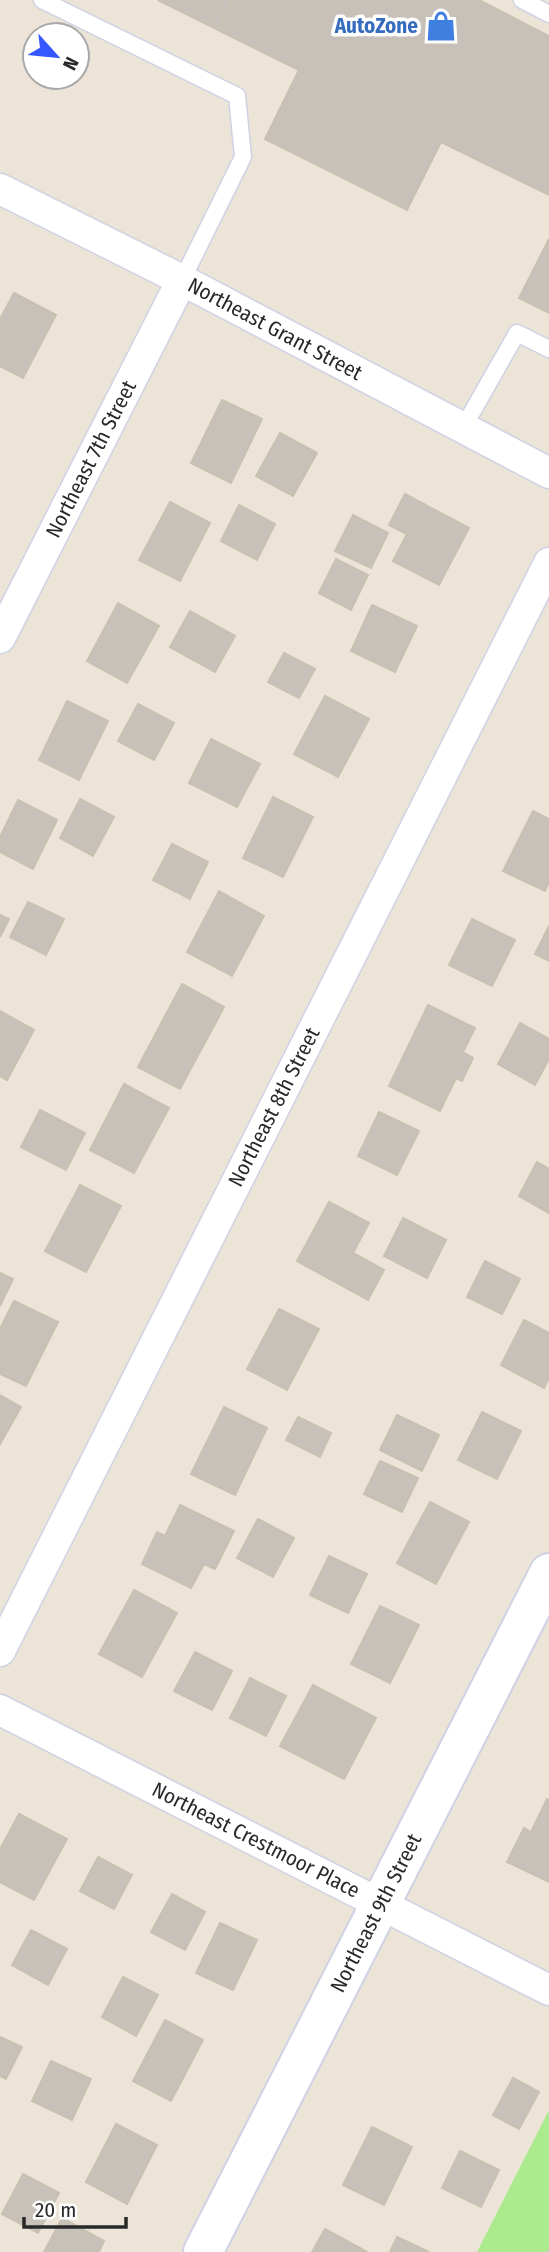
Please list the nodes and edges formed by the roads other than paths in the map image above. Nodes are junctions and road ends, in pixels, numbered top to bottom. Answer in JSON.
{"nodes":[{"id":1,"x":42,"y":0,"type":"edge"},
{"id":2,"x":522,"y":0,"type":"edge"},
{"id":3,"x":549,"y":14,"type":"edge"},
{"id":4,"x":0,"y":188,"type":"edge"},
{"id":5,"x":182,"y":280,"type":"junction"},
{"id":6,"x":549,"y":349,"type":"edge"},
{"id":7,"x":463,"y":428,"type":"junction"},
{"id":8,"x":549,"y":473,"type":"edge"},
{"id":9,"x":549,"y":563,"type":"edge"},
{"id":10,"x":0,"y":638,"type":"edge"},
{"id":11,"x":549,"y":1573,"type":"edge"},
{"id":12,"x":0,"y":1651,"type":"edge"},
{"id":13,"x":0,"y":1710,"type":"edge"},
{"id":14,"x":382,"y":1903,"type":"junction"},
{"id":15,"x":549,"y":1990,"type":"edge"},
{"id":16,"x":203,"y":2252,"type":"edge"}],
"edges":[{"from":1,"to":5,"type":"lane"},
{"from":2,"to":3,"type":"lane"},
{"from":4,"to":5,"type":"street","name":"Northeast Grant Street"},
{"from":5,"to":7,"type":"street","name":"Northeast Grant Street"},
{"from":5,"to":10,"type":"street","name":"Northeast 7th Street"},
{"from":6,"to":7,"type":"lane"},
{"from":7,"to":8,"type":"street","name":"Northeast Grant Street"},
{"from":9,"to":12,"type":"street","name":"Northeast 8th Street"},
{"from":11,"to":14,"type":"street","name":"Northeast 9th Street"},
{"from":13,"to":14,"type":"street","name":"Northeast Crestmoor Place"},
{"from":14,"to":15,"type":"street","name":"Northeast Crestmoor Place"},
{"from":14,"to":16,"type":"street","name":"Northeast 9th Street"}]}
